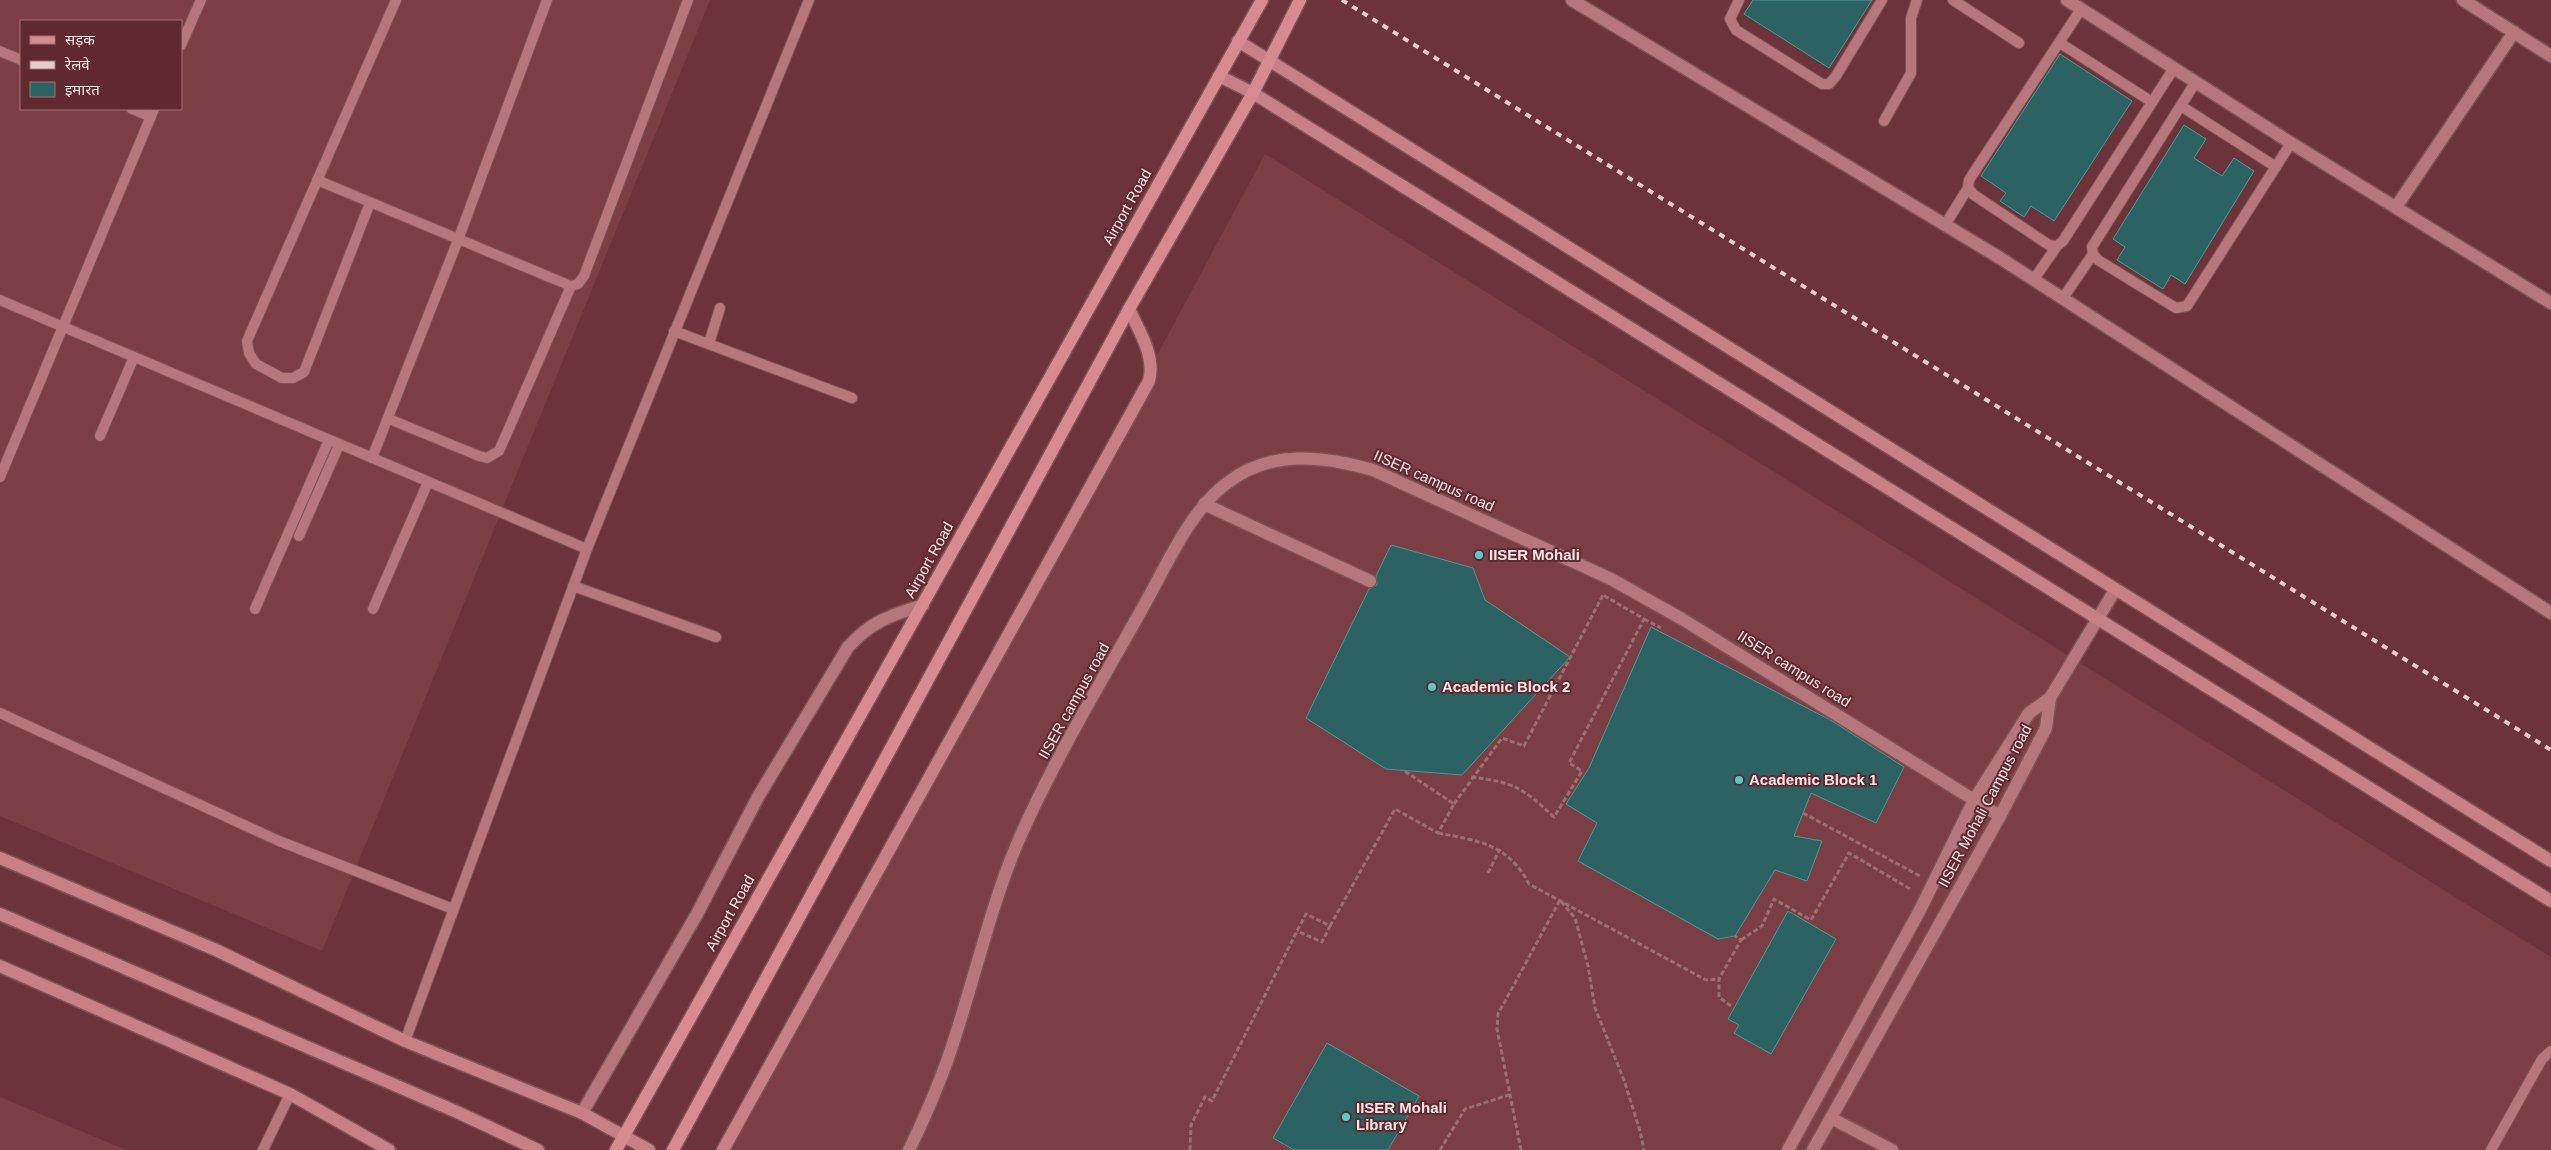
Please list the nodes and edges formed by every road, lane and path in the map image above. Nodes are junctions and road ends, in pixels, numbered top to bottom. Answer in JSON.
{"nodes":[{"id":1,"x":201,"y":0,"type":"edge"},
{"id":2,"x":396,"y":0,"type":"edge"},
{"id":3,"x":547,"y":0,"type":"edge"},
{"id":4,"x":688,"y":0,"type":"edge"},
{"id":5,"x":809,"y":0,"type":"edge"},
{"id":6,"x":1262,"y":0,"type":"edge"},
{"id":7,"x":1300,"y":0,"type":"edge"},
{"id":8,"x":1572,"y":0,"type":"edge"},
{"id":9,"x":1739,"y":0,"type":"edge"},
{"id":10,"x":1882,"y":0,"type":"edge"},
{"id":11,"x":1917,"y":0,"type":"edge"},
{"id":12,"x":1952,"y":0,"type":"edge"},
{"id":13,"x":2067,"y":0,"type":"edge"},
{"id":14,"x":2463,"y":0,"type":"edge"},
{"id":15,"x":2084,"y":4,"type":"edge"},
{"id":16,"x":2514,"y":32,"type":"junction"},
{"id":17,"x":1238,"y":42,"type":"junction"},
{"id":18,"x":182,"y":43,"type":"edge"},
{"id":19,"x":2018,"y":43,"type":"dead end"},
{"id":20,"x":2060,"y":43,"type":"junction"},
{"id":21,"x":0,"y":51,"type":"edge"},
{"id":22,"x":2551,"y":56,"type":"edge"},
{"id":23,"x":20,"y":60,"type":"edge"},
{"id":24,"x":1268,"y":62,"type":"junction"},
{"id":25,"x":2174,"y":68,"type":"junction"},
{"id":26,"x":1219,"y":76,"type":"junction"},
{"id":27,"x":2195,"y":83,"type":"junction"},
{"id":28,"x":1253,"y":93,"type":"junction"},
{"id":29,"x":2152,"y":102,"type":"junction"},
{"id":30,"x":2181,"y":106,"type":"junction"},
{"id":31,"x":137,"y":110,"type":"edge"},
{"id":32,"x":152,"y":113,"type":"edge"},
{"id":33,"x":1884,"y":121,"type":"dead end"},
{"id":34,"x":2291,"y":143,"type":"junction"},
{"id":35,"x":2276,"y":167,"type":"junction"},
{"id":36,"x":317,"y":180,"type":"junction"},
{"id":37,"x":1968,"y":188,"type":"junction"},
{"id":38,"x":370,"y":203,"type":"junction"},
{"id":39,"x":2396,"y":207,"type":"junction"},
{"id":40,"x":1945,"y":225,"type":"junction"},
{"id":41,"x":458,"y":240,"type":"junction"},
{"id":42,"x":2057,"y":246,"type":"junction"},
{"id":43,"x":2093,"y":254,"type":"junction"},
{"id":44,"x":2034,"y":279,"type":"junction"},
{"id":45,"x":571,"y":286,"type":"junction"},
{"id":46,"x":2063,"y":298,"type":"junction"},
{"id":47,"x":0,"y":300,"type":"edge"},
{"id":48,"x":2551,"y":303,"type":"edge"},
{"id":49,"x":720,"y":308,"type":"dead end"},
{"id":50,"x":1129,"y":309,"type":"junction"},
{"id":51,"x":62,"y":326,"type":"junction"},
{"id":52,"x":674,"y":331,"type":"junction"},
{"id":53,"x":708,"y":343,"type":"junction"},
{"id":54,"x":134,"y":357,"type":"junction"},
{"id":55,"x":852,"y":398,"type":"dead end"},
{"id":56,"x":389,"y":419,"type":"junction"},
{"id":57,"x":100,"y":436,"type":"dead end"},
{"id":58,"x":328,"y":440,"type":"junction"},
{"id":59,"x":339,"y":445,"type":"junction"},
{"id":60,"x":372,"y":458,"type":"junction"},
{"id":61,"x":0,"y":477,"type":"edge"},
{"id":62,"x":428,"y":482,"type":"junction"},
{"id":63,"x":1204,"y":504,"type":"junction"},
{"id":64,"x":299,"y":536,"type":"dead end"},
{"id":65,"x":587,"y":549,"type":"junction"},
{"id":66,"x":1611,"y":579,"type":"junction"},
{"id":67,"x":1370,"y":581,"type":"dead end"},
{"id":68,"x":573,"y":586,"type":"junction"},
{"id":69,"x":2115,"y":590,"type":"junction"},
{"id":70,"x":1603,"y":595,"type":"junction"},
{"id":71,"x":922,"y":605,"type":"junction"},
{"id":72,"x":373,"y":608,"type":"dead end"},
{"id":73,"x":255,"y":609,"type":"dead end"},
{"id":74,"x":2551,"y":613,"type":"edge"},
{"id":75,"x":2098,"y":617,"type":"junction"},
{"id":76,"x":716,"y":637,"type":"dead end"},
{"id":77,"x":2050,"y":698,"type":"junction"},
{"id":78,"x":0,"y":713,"type":"edge"},
{"id":79,"x":1403,"y":770,"type":"dead end"},
{"id":80,"x":1472,"y":777,"type":"junction"},
{"id":81,"x":1974,"y":800,"type":"junction"},
{"id":82,"x":1454,"y":804,"type":"junction"},
{"id":83,"x":1803,"y":813,"type":"dead end"},
{"id":84,"x":2000,"y":816,"type":"junction"},
{"id":85,"x":1438,"y":833,"type":"junction"},
{"id":86,"x":1500,"y":849,"type":"junction"},
{"id":87,"x":0,"y":858,"type":"edge"},
{"id":88,"x":2551,"y":861,"type":"edge"},
{"id":89,"x":1488,"y":874,"type":"dead end"},
{"id":90,"x":1912,"y":891,"type":"junction"},
{"id":91,"x":1908,"y":899,"type":"dead end"},
{"id":92,"x":1560,"y":900,"type":"junction"},
{"id":93,"x":2551,"y":901,"type":"edge"},
{"id":94,"x":453,"y":909,"type":"junction"},
{"id":95,"x":0,"y":914,"type":"edge"},
{"id":96,"x":1330,"y":926,"type":"junction"},
{"id":97,"x":1297,"y":931,"type":"junction"},
{"id":98,"x":1735,"y":936,"type":"dead end"},
{"id":99,"x":1741,"y":940,"type":"junction"},
{"id":100,"x":0,"y":966,"type":"edge"},
{"id":101,"x":1719,"y":979,"type":"junction"},
{"id":102,"x":1731,"y":1006,"type":"dead end"},
{"id":103,"x":405,"y":1041,"type":"junction"},
{"id":104,"x":2551,"y":1051,"type":"edge"},
{"id":105,"x":290,"y":1094,"type":"junction"},
{"id":106,"x":1509,"y":1095,"type":"junction"},
{"id":107,"x":582,"y":1113,"type":"junction"},
{"id":108,"x":1831,"y":1118,"type":"junction"},
{"id":109,"x":623,"y":1136,"type":"junction"},
{"id":110,"x":263,"y":1150,"type":"edge"},
{"id":111,"x":389,"y":1150,"type":"edge"},
{"id":112,"x":538,"y":1150,"type":"edge"},
{"id":113,"x":616,"y":1150,"type":"edge"},
{"id":114,"x":649,"y":1150,"type":"edge"},
{"id":115,"x":673,"y":1150,"type":"edge"},
{"id":116,"x":723,"y":1150,"type":"edge"},
{"id":117,"x":909,"y":1150,"type":"edge"},
{"id":118,"x":1190,"y":1150,"type":"edge"},
{"id":119,"x":1440,"y":1150,"type":"edge"},
{"id":120,"x":1521,"y":1150,"type":"edge"},
{"id":121,"x":1644,"y":1150,"type":"edge"},
{"id":122,"x":1788,"y":1150,"type":"edge"},
{"id":123,"x":1813,"y":1150,"type":"edge"},
{"id":124,"x":1892,"y":1150,"type":"edge"},
{"id":125,"x":2491,"y":1150,"type":"edge"}],
"edges":[{"from":1,"to":18,"type":"lane"},
{"from":2,"to":36,"type":"lane"},
{"from":3,"to":41,"type":"lane"},
{"from":4,"to":45,"type":"lane"},
{"from":5,"to":52,"type":"lane"},
{"from":6,"to":17,"type":"main road","name":"Airport Road"},
{"from":7,"to":24,"type":"main road"},
{"from":8,"to":40,"type":"street"},
{"from":9,"to":10,"type":"lane"},
{"from":11,"to":33,"type":"lane"},
{"from":12,"to":19,"type":"lane"},
{"from":13,"to":15,"type":"street"},
{"from":14,"to":16,"type":"street"},
{"from":15,"to":20,"type":"lane"},
{"from":15,"to":25,"type":"street"},
{"from":16,"to":22,"type":"street"},
{"from":16,"to":39,"type":"street"},
{"from":17,"to":24,"type":"street"},
{"from":17,"to":26,"type":"main road","name":"Airport Road"},
{"from":20,"to":29,"type":"lane"},
{"from":20,"to":37,"type":"lane"},
{"from":21,"to":23,"type":"lane"},
{"from":24,"to":28,"type":"main road"},
{"from":24,"to":69,"type":"street"},
{"from":25,"to":27,"type":"street"},
{"from":25,"to":29,"type":"lane"},
{"from":26,"to":28,"type":"street"},
{"from":26,"to":71,"type":"main road","name":"Airport Road"},
{"from":27,"to":30,"type":"lane"},
{"from":27,"to":34,"type":"street"},
{"from":28,"to":50,"type":"main road"},
{"from":28,"to":75,"type":"street"},
{"from":29,"to":42,"type":"lane"},
{"from":30,"to":35,"type":"lane"},
{"from":30,"to":43,"type":"lane"},
{"from":31,"to":32,"type":"lane"},
{"from":32,"to":51,"type":"lane"},
{"from":34,"to":35,"type":"lane"},
{"from":34,"to":39,"type":"street"},
{"from":35,"to":43,"type":"lane"},
{"from":36,"to":38,"type":"lane"},
{"from":36,"to":38,"type":"lane"},
{"from":37,"to":40,"type":"lane"},
{"from":37,"to":42,"type":"lane"},
{"from":38,"to":41,"type":"lane"},
{"from":39,"to":48,"type":"street"},
{"from":40,"to":44,"type":"street"},
{"from":41,"to":45,"type":"lane"},
{"from":41,"to":56,"type":"lane"},
{"from":42,"to":44,"type":"lane"},
{"from":43,"to":46,"type":"lane"},
{"from":44,"to":46,"type":"street"},
{"from":45,"to":56,"type":"lane"},
{"from":46,"to":74,"type":"street"},
{"from":47,"to":51,"type":"lane"},
{"from":49,"to":53,"type":"lane"},
{"from":50,"to":115,"type":"main road"},
{"from":50,"to":116,"type":"street"},
{"from":51,"to":54,"type":"lane"},
{"from":51,"to":61,"type":"lane"},
{"from":52,"to":53,"type":"lane"},
{"from":52,"to":65,"type":"lane"},
{"from":53,"to":55,"type":"lane"},
{"from":54,"to":57,"type":"lane"},
{"from":54,"to":58,"type":"lane"},
{"from":56,"to":60,"type":"lane"},
{"from":58,"to":59,"type":"lane"},
{"from":58,"to":73,"type":"lane"},
{"from":59,"to":60,"type":"lane"},
{"from":59,"to":64,"type":"lane"},
{"from":60,"to":62,"type":"lane"},
{"from":62,"to":65,"type":"lane"},
{"from":62,"to":72,"type":"lane"},
{"from":63,"to":66,"type":"street","name":"IISER campus road"},
{"from":63,"to":67,"type":"street"},
{"from":63,"to":117,"type":"street","name":"IISER campus road"},
{"from":65,"to":68,"type":"lane"},
{"from":66,"to":70,"type":"path"},
{"from":66,"to":81,"type":"street","name":"IISER campus road"},
{"from":68,"to":76,"type":"lane"},
{"from":68,"to":94,"type":"lane"},
{"from":69,"to":75,"type":"street"},
{"from":69,"to":88,"type":"street"},
{"from":70,"to":80,"type":"path"},
{"from":70,"to":80,"type":"path"},
{"from":71,"to":107,"type":"street"},
{"from":71,"to":109,"type":"main road","name":"Airport Road"},
{"from":75,"to":77,"type":"street"},
{"from":75,"to":93,"type":"street"},
{"from":77,"to":81,"type":"street","name":"IISER Mohali Campus road"},
{"from":77,"to":84,"type":"street","name":"IISER Mohali Campus road"},
{"from":78,"to":94,"type":"lane"},
{"from":79,"to":82,"type":"path"},
{"from":80,"to":82,"type":"path"},
{"from":81,"to":84,"type":"street","name":"IISER campus road"},
{"from":81,"to":122,"type":"street","name":"IISER Mohali Campus road"},
{"from":82,"to":85,"type":"path"},
{"from":83,"to":90,"type":"path"},
{"from":84,"to":108,"type":"street","name":"IISER Mohali Campus road"},
{"from":85,"to":86,"type":"path"},
{"from":85,"to":96,"type":"path"},
{"from":86,"to":89,"type":"path"},
{"from":86,"to":92,"type":"path"},
{"from":87,"to":103,"type":"street"},
{"from":90,"to":91,"type":"path"},
{"from":90,"to":99,"type":"path"},
{"from":92,"to":101,"type":"path"},
{"from":92,"to":106,"type":"path"},
{"from":92,"to":121,"type":"path"},
{"from":94,"to":103,"type":"lane"},
{"from":95,"to":112,"type":"street"},
{"from":96,"to":97,"type":"path"},
{"from":96,"to":97,"type":"path"},
{"from":97,"to":118,"type":"path"},
{"from":98,"to":99,"type":"path"},
{"from":99,"to":101,"type":"path"},
{"from":100,"to":105,"type":"street"},
{"from":101,"to":102,"type":"path"},
{"from":103,"to":107,"type":"street"},
{"from":104,"to":125,"type":"lane"},
{"from":105,"to":110,"type":"lane"},
{"from":105,"to":111,"type":"street"},
{"from":106,"to":119,"type":"path"},
{"from":106,"to":120,"type":"path"},
{"from":107,"to":109,"type":"street"},
{"from":108,"to":123,"type":"street","name":"IISER Mohali Campus road"},
{"from":108,"to":124,"type":"street"},
{"from":109,"to":113,"type":"main road","name":"Airport Road"},
{"from":109,"to":114,"type":"street"}]}
